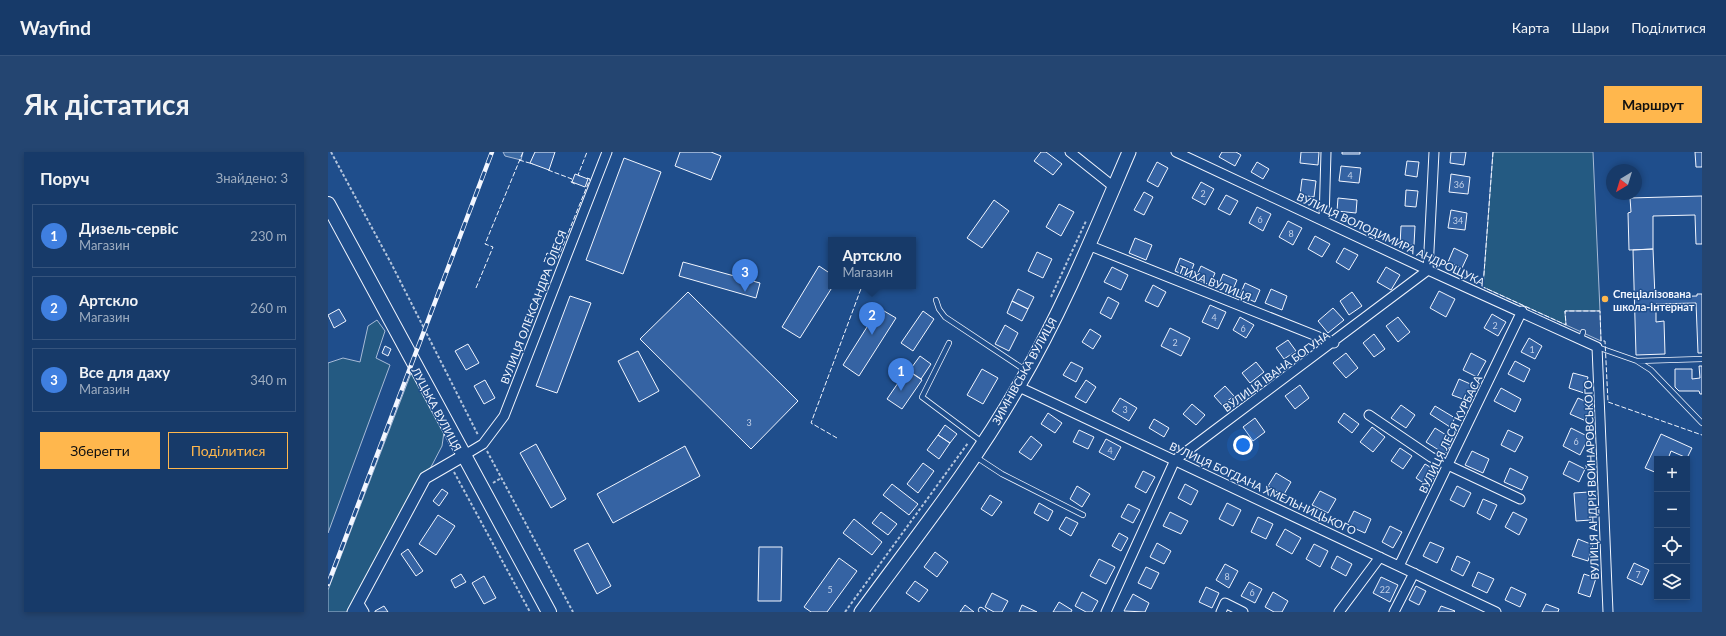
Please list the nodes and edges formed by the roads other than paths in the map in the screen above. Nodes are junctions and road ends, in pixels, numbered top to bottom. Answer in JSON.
{"nodes":[{"id":1,"x":607,"y":152,"type":"edge"},
{"id":2,"x":1070,"y":152,"type":"edge"},
{"id":3,"x":1129,"y":152,"type":"edge"},
{"id":4,"x":1176,"y":152,"type":"edge"},
{"id":5,"x":1326,"y":152,"type":"edge"},
{"id":6,"x":1434,"y":152,"type":"edge"},
{"id":7,"x":1114,"y":187,"type":"junction"},
{"id":8,"x":328,"y":204,"type":"edge"},
{"id":9,"x":1324,"y":221,"type":"junction"},
{"id":10,"x":1088,"y":245,"type":"junction"},
{"id":11,"x":1428,"y":270,"type":"junction"},
{"id":12,"x":936,"y":300,"type":"dead end"},
{"id":13,"x":1522,"y":311,"type":"junction"},
{"id":14,"x":1334,"y":342,"type":"junction"},
{"id":15,"x":949,"y":343,"type":"dead end"},
{"id":16,"x":1597,"y":347,"type":"junction"},
{"id":17,"x":1702,"y":359,"type":"edge"},
{"id":18,"x":1637,"y":361,"type":"junction"},
{"id":19,"x":1027,"y":371,"type":"junction"},
{"id":20,"x":1019,"y":387,"type":"junction"},
{"id":21,"x":1369,"y":415,"type":"dead end"},
{"id":22,"x":1702,"y":423,"type":"edge"},
{"id":23,"x":979,"y":439,"type":"junction"},
{"id":24,"x":463,"y":456,"type":"junction"},
{"id":25,"x":974,"y":456,"type":"junction"},
{"id":26,"x":1175,"y":460,"type":"junction"},
{"id":27,"x":1448,"y":466,"type":"junction"},
{"id":28,"x":1520,"y":499,"type":"dead end"},
{"id":29,"x":1083,"y":515,"type":"dead end"},
{"id":30,"x":1380,"y":557,"type":"junction"},
{"id":31,"x":1399,"y":566,"type":"junction"},
{"id":32,"x":1414,"y":573,"type":"junction"},
{"id":33,"x":358,"y":609,"type":"edge"},
{"id":34,"x":548,"y":612,"type":"edge"},
{"id":35,"x":861,"y":612,"type":"edge"},
{"id":36,"x":1106,"y":612,"type":"edge"},
{"id":37,"x":1221,"y":612,"type":"edge"},
{"id":38,"x":1243,"y":612,"type":"edge"},
{"id":39,"x":1340,"y":612,"type":"edge"},
{"id":40,"x":1394,"y":612,"type":"edge"},
{"id":41,"x":1496,"y":612,"type":"edge"},
{"id":42,"x":1608,"y":612,"type":"edge"}],
"edges":[{"from":1,"to":24,"type":"street","name":"ВУЛИЦЯ ОЛЕКСАНДРА ОЛЕСЯ"},
{"from":2,"to":7,"type":"street"},
{"from":3,"to":7,"type":"main road","name":"ЗИМНІВСЬКА ВУЛИЦЯ"},
{"from":4,"to":9,"type":"street","name":"ВУЛИЦЯ ВОЛОДИМИРА АНДРОЩУКА"},
{"from":5,"to":9,"type":"street"},
{"from":6,"to":11,"type":"street"},
{"from":7,"to":10,"type":"main road","name":"ЗИМНІВСЬКА ВУЛИЦЯ"},
{"from":8,"to":24,"type":"main road","name":"ЛУЦЬКА ВУЛИЦЯ"},
{"from":9,"to":11,"type":"street","name":"ВУЛИЦЯ ВОЛОДИМИРА АНДРОЩУКА"},
{"from":10,"to":14,"type":"street","name":"ТИХА ВУЛИЦЯ"},
{"from":10,"to":19,"type":"main road","name":"ЗИМНІВСЬКА ВУЛИЦЯ"},
{"from":11,"to":13,"type":"street","name":"ВУЛИЦЯ ВОЛОДИМИРА АНДРОЩУКА"},
{"from":11,"to":14,"type":"street","name":"ВУЛИЦЯ ІВАНА БОГУНА"},
{"from":12,"to":19,"type":"lane"},
{"from":13,"to":16,"type":"street","name":"ВУЛИЦЯ ВОЛОДИМИРА АНДРОЩУКА"},
{"from":13,"to":27,"type":"street","name":"ВУЛИЦЯ ЛЕСЯ КУРБАСА"},
{"from":14,"to":26,"type":"street","name":"ВУЛИЦЯ ІВАНА БОГУНА"},
{"from":15,"to":23,"type":"lane"},
{"from":16,"to":18,"type":"lane"},
{"from":16,"to":42,"type":"street","name":"ВУЛИЦЯ АНДРІЯ ВОЙНАРОВСЬКОГО"},
{"from":17,"to":18,"type":"lane"},
{"from":18,"to":22,"type":"lane"},
{"from":19,"to":20,"type":"main road","name":"ЗИМНІВСЬКА ВУЛИЦЯ"},
{"from":20,"to":23,"type":"main road","name":"ЗИМНІВСЬКА ВУЛИЦЯ"},
{"from":20,"to":26,"type":"street","name":"ВУЛИЦЯ БОГДАНА ХМЕЛЬНИЦЬКОГО"},
{"from":21,"to":27,"type":"street"},
{"from":23,"to":25,"type":"main road","name":"ЗИМНІВСЬКА ВУЛИЦЯ"},
{"from":24,"to":33,"type":"street"},
{"from":24,"to":34,"type":"main road","name":"ЛУЦЬКА ВУЛИЦЯ"},
{"from":25,"to":29,"type":"lane"},
{"from":25,"to":35,"type":"main road","name":"ЗИМНІВСЬКА ВУЛИЦЯ"},
{"from":26,"to":30,"type":"street","name":"ВУЛИЦЯ БОГДАНА ХМЕЛЬНИЦЬКОГО"},
{"from":26,"to":36,"type":"street","name":"ВУЛИЦЯ ІВАНА БОГУНА"},
{"from":27,"to":28,"type":"street"},
{"from":27,"to":31,"type":"street","name":"ВУЛИЦЯ ЛЕСЯ КУРБАСА"},
{"from":30,"to":31,"type":"street","name":"ВУЛИЦЯ БОГДАНА ХМЕЛЬНИЦЬКОГО"},
{"from":30,"to":39,"type":"street"},
{"from":31,"to":32,"type":"street","name":"ВУЛИЦЯ БОГДАНА ХМЕЛЬНИЦЬКОГО"},
{"from":32,"to":40,"type":"street"},
{"from":32,"to":41,"type":"street","name":"ВУЛИЦЯ БОГДАНА ХМЕЛЬНИЦЬКОГО"},
{"from":37,"to":38,"type":"street"}]}
